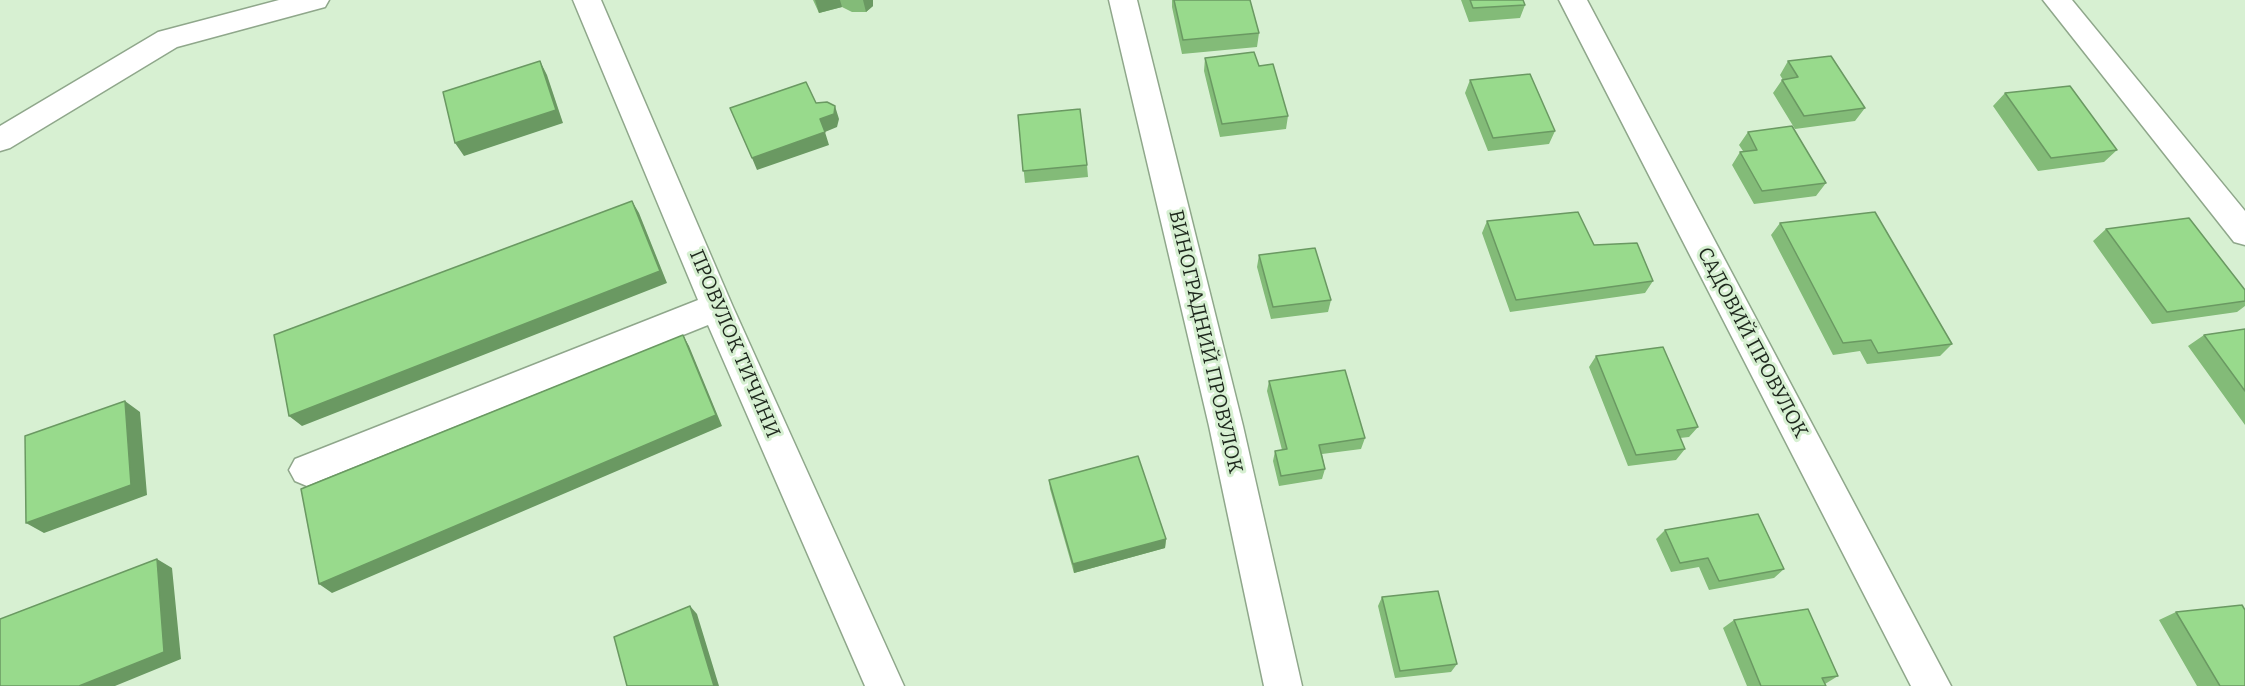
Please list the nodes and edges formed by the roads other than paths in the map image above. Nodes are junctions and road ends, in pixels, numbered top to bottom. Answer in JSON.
{"nodes":[{"id":1,"x":315,"y":0,"type":"edge"},
{"id":2,"x":587,"y":0,"type":"edge"},
{"id":3,"x":1123,"y":0,"type":"edge"},
{"id":4,"x":1573,"y":0,"type":"edge"},
{"id":5,"x":2057,"y":0,"type":"edge"},
{"id":6,"x":0,"y":140,"type":"edge"},
{"id":7,"x":2245,"y":233,"type":"edge"},
{"id":8,"x":717,"y":307,"type":"junction"},
{"id":9,"x":308,"y":470,"type":"dead end"},
{"id":10,"x":885,"y":686,"type":"edge"},
{"id":11,"x":1283,"y":686,"type":"edge"},
{"id":12,"x":1932,"y":686,"type":"edge"}],
"edges":[{"from":1,"to":6,"type":"street"},
{"from":2,"to":8,"type":"street","name":"ПРОВУЛОК ТИЧИНИ"},
{"from":3,"to":11,"type":"street","name":"ВИНОГРАДНИЙ ПРОВУЛОК"},
{"from":4,"to":12,"type":"street","name":"САДОВИЙ ПРОВУЛОК"},
{"from":5,"to":7,"type":"street"},
{"from":8,"to":9,"type":"street"},
{"from":8,"to":10,"type":"street","name":"ПРОВУЛОК ТИЧИНИ"}]}
